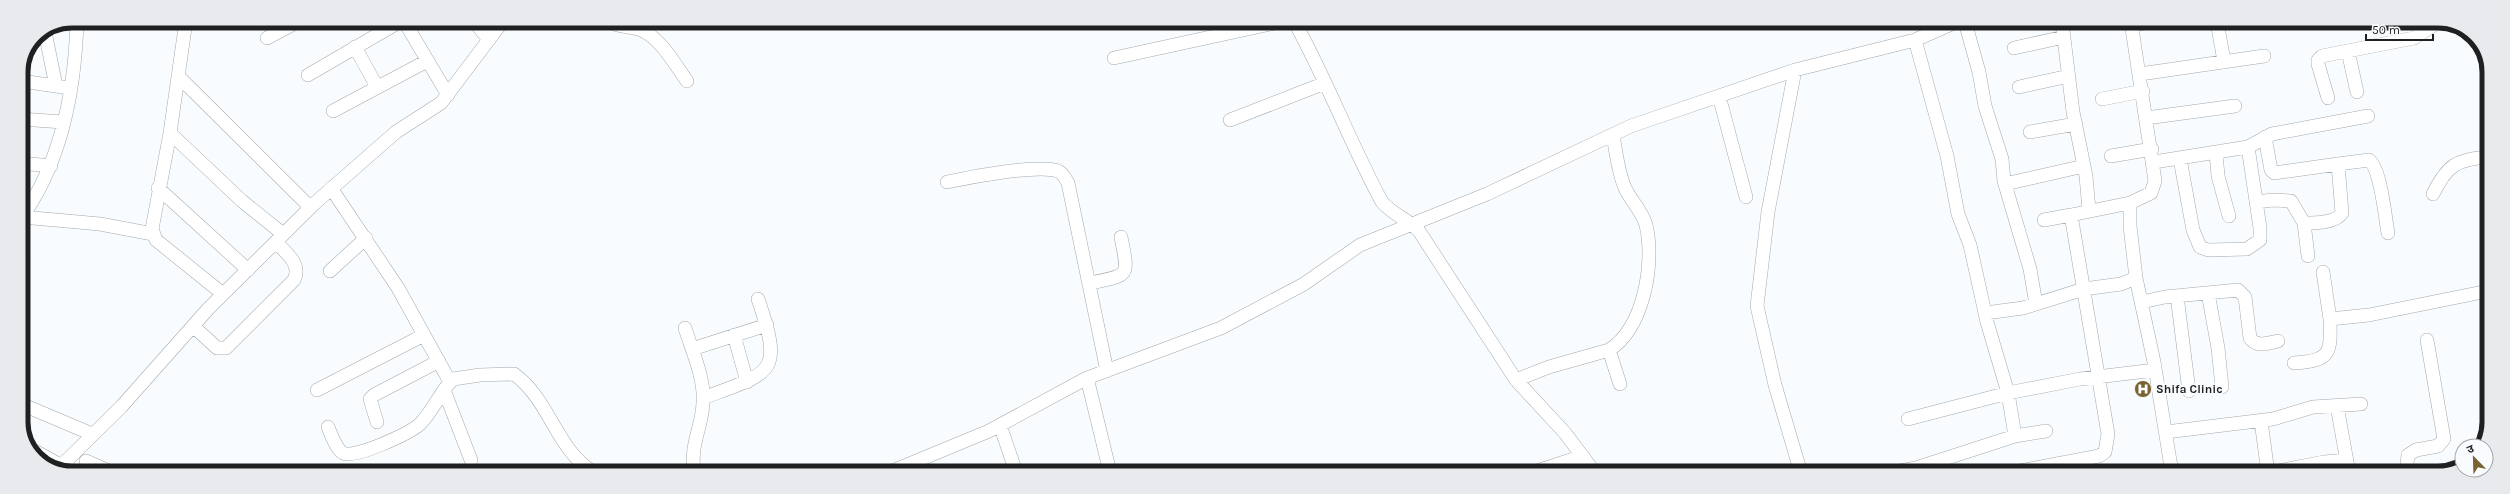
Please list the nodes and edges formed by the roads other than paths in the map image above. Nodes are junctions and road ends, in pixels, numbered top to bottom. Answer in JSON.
{"nodes":[{"id":1,"x":77,"y":28,"type":"edge"},
{"id":2,"x":185,"y":28,"type":"edge"},
{"id":3,"x":286,"y":28,"type":"edge"},
{"id":4,"x":390,"y":28,"type":"edge"},
{"id":5,"x":406,"y":28,"type":"edge"},
{"id":6,"x":480,"y":28,"type":"edge"},
{"id":7,"x":498,"y":28,"type":"edge"},
{"id":8,"x":634,"y":28,"type":"edge"},
{"id":9,"x":1256,"y":28,"type":"edge"},
{"id":10,"x":1297,"y":28,"type":"edge"},
{"id":11,"x":1942,"y":28,"type":"edge"},
{"id":12,"x":1966,"y":28,"type":"edge"},
{"id":13,"x":2063,"y":28,"type":"edge"},
{"id":14,"x":2132,"y":28,"type":"edge"},
{"id":15,"x":2218,"y":28,"type":"edge"},
{"id":16,"x":2429,"y":28,"type":"edge"},
{"id":17,"x":46,"y":36,"type":"edge"},
{"id":18,"x":267,"y":38,"type":"dead end"},
{"id":19,"x":2064,"y":38,"type":"junction"},
{"id":20,"x":489,"y":40,"type":"junction"},
{"id":21,"x":1915,"y":40,"type":"junction"},
{"id":22,"x":356,"y":48,"type":"junction"},
{"id":23,"x":2014,"y":48,"type":"dead end"},
{"id":24,"x":2348,"y":51,"type":"junction"},
{"id":25,"x":2264,"y":56,"type":"dead end"},
{"id":26,"x":1114,"y":58,"type":"dead end"},
{"id":27,"x":427,"y":61,"type":"junction"},
{"id":28,"x":2224,"y":61,"type":"junction"},
{"id":29,"x":1795,"y":70,"type":"junction"},
{"id":30,"x":2140,"y":74,"type":"junction"},
{"id":31,"x":308,"y":75,"type":"dead end"},
{"id":32,"x":178,"y":76,"type":"junction"},
{"id":33,"x":2069,"y":76,"type":"junction"},
{"id":34,"x":28,"y":82,"type":"edge"},
{"id":35,"x":687,"y":82,"type":"dead end"},
{"id":36,"x":1325,"y":83,"type":"junction"},
{"id":37,"x":56,"y":86,"type":"junction"},
{"id":38,"x":377,"y":87,"type":"junction"},
{"id":39,"x":2019,"y":88,"type":"dead end"},
{"id":40,"x":71,"y":89,"type":"junction"},
{"id":41,"x":2143,"y":91,"type":"junction"},
{"id":42,"x":2357,"y":92,"type":"dead end"},
{"id":43,"x":448,"y":96,"type":"junction"},
{"id":44,"x":1720,"y":96,"type":"junction"},
{"id":45,"x":2328,"y":98,"type":"dead end"},
{"id":46,"x":2102,"y":99,"type":"dead end"},
{"id":47,"x":2235,"y":106,"type":"dead end"},
{"id":48,"x":333,"y":111,"type":"dead end"},
{"id":49,"x":2368,"y":116,"type":"dead end"},
{"id":50,"x":2146,"y":118,"type":"junction"},
{"id":51,"x":28,"y":120,"type":"edge"},
{"id":52,"x":1230,"y":120,"type":"dead end"},
{"id":53,"x":63,"y":122,"type":"junction"},
{"id":54,"x":2076,"y":124,"type":"junction"},
{"id":55,"x":2030,"y":132,"type":"dead end"},
{"id":56,"x":170,"y":133,"type":"junction"},
{"id":57,"x":1613,"y":135,"type":"junction"},
{"id":58,"x":2265,"y":137,"type":"junction"},
{"id":59,"x":2248,"y":147,"type":"junction"},
{"id":60,"x":2216,"y":153,"type":"junction"},
{"id":61,"x":2111,"y":156,"type":"dead end"},
{"id":62,"x":2153,"y":156,"type":"junction"},
{"id":63,"x":2482,"y":157,"type":"edge"},
{"id":64,"x":2180,"y":159,"type":"junction"},
{"id":65,"x":28,"y":164,"type":"edge"},
{"id":66,"x":2338,"y":164,"type":"junction"},
{"id":67,"x":51,"y":166,"type":"junction"},
{"id":68,"x":2084,"y":166,"type":"junction"},
{"id":69,"x":947,"y":182,"type":"dead end"},
{"id":70,"x":2005,"y":184,"type":"junction"},
{"id":71,"x":158,"y":188,"type":"junction"},
{"id":72,"x":331,"y":188,"type":"junction"},
{"id":73,"x":2433,"y":194,"type":"dead end"},
{"id":74,"x":1746,"y":197,"type":"dead end"},
{"id":75,"x":2256,"y":202,"type":"junction"},
{"id":76,"x":2130,"y":203,"type":"junction"},
{"id":77,"x":28,"y":205,"type":"edge"},
{"id":78,"x":310,"y":207,"type":"junction"},
{"id":79,"x":2089,"y":210,"type":"junction"},
{"id":80,"x":28,"y":214,"type":"edge"},
{"id":81,"x":2071,"y":214,"type":"junction"},
{"id":82,"x":2229,"y":216,"type":"dead end"},
{"id":83,"x":2044,"y":220,"type":"dead end"},
{"id":84,"x":2304,"y":223,"type":"junction"},
{"id":85,"x":1412,"y":224,"type":"junction"},
{"id":86,"x":2388,"y":233,"type":"dead end"},
{"id":87,"x":153,"y":234,"type":"junction"},
{"id":88,"x":1121,"y":237,"type":"dead end"},
{"id":89,"x":279,"y":238,"type":"junction"},
{"id":90,"x":366,"y":238,"type":"junction"},
{"id":91,"x":2308,"y":256,"type":"dead end"},
{"id":92,"x":248,"y":270,"type":"junction"},
{"id":93,"x":330,"y":271,"type":"dead end"},
{"id":94,"x":2323,"y":272,"type":"dead end"},
{"id":95,"x":2136,"y":278,"type":"junction"},
{"id":96,"x":1090,"y":283,"type":"junction"},
{"id":97,"x":2084,"y":289,"type":"junction"},
{"id":98,"x":2208,"y":293,"type":"junction"},
{"id":99,"x":2482,"y":293,"type":"edge"},
{"id":100,"x":223,"y":294,"type":"junction"},
{"id":101,"x":2177,"y":296,"type":"junction"},
{"id":102,"x":758,"y":299,"type":"dead end"},
{"id":103,"x":2142,"y":302,"type":"junction"},
{"id":104,"x":2036,"y":304,"type":"junction"},
{"id":105,"x":1985,"y":313,"type":"junction"},
{"id":106,"x":2330,"y":319,"type":"junction"},
{"id":107,"x":767,"y":325,"type":"junction"},
{"id":108,"x":193,"y":326,"type":"junction"},
{"id":109,"x":685,"y":328,"type":"dead end"},
{"id":110,"x":424,"y":335,"type":"junction"},
{"id":111,"x":734,"y":335,"type":"junction"},
{"id":112,"x":2427,"y":340,"type":"dead end"},
{"id":113,"x":2278,"y":341,"type":"dead end"},
{"id":114,"x":692,"y":349,"type":"junction"},
{"id":115,"x":1609,"y":350,"type":"junction"},
{"id":116,"x":439,"y":361,"type":"junction"},
{"id":117,"x":2294,"y":364,"type":"dead end"},
{"id":118,"x":1107,"y":370,"type":"junction"},
{"id":119,"x":2155,"y":370,"type":"junction"},
{"id":120,"x":1087,"y":378,"type":"junction"},
{"id":121,"x":2099,"y":378,"type":"junction"},
{"id":122,"x":1516,"y":380,"type":"junction"},
{"id":123,"x":747,"y":382,"type":"junction"},
{"id":124,"x":1620,"y":384,"type":"dead end"},
{"id":125,"x":447,"y":386,"type":"junction"},
{"id":126,"x":2222,"y":387,"type":"dead end"},
{"id":127,"x":317,"y":390,"type":"dead end"},
{"id":128,"x":2189,"y":391,"type":"dead end"},
{"id":129,"x":2008,"y":393,"type":"junction"},
{"id":130,"x":703,"y":398,"type":"junction"},
{"id":131,"x":2361,"y":404,"type":"dead end"},
{"id":132,"x":2337,"y":406,"type":"junction"},
{"id":133,"x":28,"y":407,"type":"edge"},
{"id":134,"x":1908,"y":419,"type":"dead end"},
{"id":135,"x":2261,"y":421,"type":"junction"},
{"id":136,"x":377,"y":422,"type":"dead end"},
{"id":137,"x":1000,"y":425,"type":"junction"},
{"id":138,"x":328,"y":426,"type":"dead end"},
{"id":139,"x":2046,"y":431,"type":"dead end"},
{"id":140,"x":2166,"y":432,"type":"junction"},
{"id":141,"x":92,"y":434,"type":"junction"},
{"id":142,"x":2015,"y":436,"type":"junction"},
{"id":143,"x":81,"y":447,"type":"junction"},
{"id":144,"x":1583,"y":456,"type":"junction"},
{"id":145,"x":471,"y":460,"type":"dead end"},
{"id":146,"x":62,"y":465,"type":"edge"},
{"id":147,"x":88,"y":466,"type":"edge"},
{"id":148,"x":585,"y":466,"type":"edge"},
{"id":149,"x":694,"y":466,"type":"edge"},
{"id":150,"x":904,"y":466,"type":"edge"},
{"id":151,"x":1014,"y":466,"type":"edge"},
{"id":152,"x":1109,"y":466,"type":"edge"},
{"id":153,"x":1552,"y":466,"type":"edge"},
{"id":154,"x":1590,"y":466,"type":"edge"},
{"id":155,"x":1799,"y":466,"type":"edge"},
{"id":156,"x":1922,"y":466,"type":"edge"},
{"id":157,"x":2052,"y":466,"type":"edge"},
{"id":158,"x":2171,"y":466,"type":"edge"},
{"id":159,"x":2267,"y":466,"type":"edge"},
{"id":160,"x":2304,"y":466,"type":"edge"},
{"id":161,"x":2343,"y":466,"type":"edge"},
{"id":162,"x":2348,"y":466,"type":"edge"},
{"id":163,"x":2409,"y":466,"type":"edge"}],
"edges":[{"from":1,"to":40,"type":"street"},
{"from":2,"to":32,"type":"street"},
{"from":3,"to":18,"type":"street"},
{"from":4,"to":22,"type":"street"},
{"from":5,"to":27,"type":"street"},
{"from":6,"to":20,"type":"street"},
{"from":7,"to":20,"type":"street"},
{"from":8,"to":35,"type":"street"},
{"from":9,"to":26,"type":"street"},
{"from":10,"to":36,"type":"street"},
{"from":11,"to":21,"type":"street"},
{"from":12,"to":70,"type":"street"},
{"from":13,"to":19,"type":"street"},
{"from":14,"to":30,"type":"street"},
{"from":15,"to":28,"type":"street"},
{"from":16,"to":24,"type":"street"},
{"from":17,"to":37,"type":"street"},
{"from":19,"to":23,"type":"street"},
{"from":19,"to":33,"type":"street"},
{"from":20,"to":43,"type":"street"},
{"from":21,"to":29,"type":"street"},
{"from":21,"to":105,"type":"street"},
{"from":22,"to":31,"type":"street"},
{"from":22,"to":38,"type":"street"},
{"from":24,"to":42,"type":"street"},
{"from":24,"to":45,"type":"street"},
{"from":25,"to":28,"type":"street"},
{"from":27,"to":38,"type":"street"},
{"from":27,"to":43,"type":"street"},
{"from":28,"to":30,"type":"street"},
{"from":29,"to":44,"type":"street"},
{"from":29,"to":155,"type":"street"},
{"from":30,"to":41,"type":"street"},
{"from":32,"to":56,"type":"street"},
{"from":32,"to":78,"type":"street"},
{"from":33,"to":39,"type":"street"},
{"from":33,"to":54,"type":"street"},
{"from":34,"to":37,"type":"street"},
{"from":36,"to":52,"type":"street"},
{"from":36,"to":85,"type":"street"},
{"from":37,"to":40,"type":"street"},
{"from":38,"to":48,"type":"street"},
{"from":40,"to":53,"type":"street"},
{"from":41,"to":46,"type":"street"},
{"from":41,"to":50,"type":"street"},
{"from":43,"to":72,"type":"street"},
{"from":44,"to":57,"type":"street"},
{"from":44,"to":74,"type":"street"},
{"from":47,"to":50,"type":"street"},
{"from":49,"to":58,"type":"street"},
{"from":50,"to":62,"type":"street"},
{"from":51,"to":53,"type":"street"},
{"from":53,"to":67,"type":"street"},
{"from":54,"to":55,"type":"street"},
{"from":54,"to":68,"type":"street"},
{"from":56,"to":71,"type":"street"},
{"from":56,"to":89,"type":"street"},
{"from":57,"to":85,"type":"street"},
{"from":57,"to":115,"type":"street"},
{"from":58,"to":59,"type":"street"},
{"from":58,"to":66,"type":"street"},
{"from":59,"to":60,"type":"street"},
{"from":59,"to":75,"type":"street"},
{"from":60,"to":64,"type":"street"},
{"from":60,"to":82,"type":"street"},
{"from":61,"to":62,"type":"street"},
{"from":62,"to":64,"type":"street"},
{"from":62,"to":76,"type":"street"},
{"from":63,"to":73,"type":"street"},
{"from":64,"to":75,"type":"street"},
{"from":65,"to":67,"type":"street"},
{"from":66,"to":84,"type":"street"},
{"from":66,"to":86,"type":"street"},
{"from":67,"to":77,"type":"street"},
{"from":68,"to":70,"type":"street"},
{"from":68,"to":79,"type":"street"},
{"from":69,"to":96,"type":"street"},
{"from":70,"to":104,"type":"street"},
{"from":71,"to":87,"type":"street"},
{"from":71,"to":92,"type":"street"},
{"from":72,"to":78,"type":"street"},
{"from":72,"to":90,"type":"street"},
{"from":75,"to":84,"type":"street"},
{"from":76,"to":79,"type":"street"},
{"from":76,"to":95,"type":"street"},
{"from":78,"to":89,"type":"street"},
{"from":79,"to":81,"type":"street"},
{"from":80,"to":87,"type":"street"},
{"from":81,"to":83,"type":"street"},
{"from":81,"to":97,"type":"street"},
{"from":84,"to":91,"type":"street"},
{"from":85,"to":118,"type":"street"},
{"from":85,"to":122,"type":"street"},
{"from":87,"to":100,"type":"street"},
{"from":88,"to":96,"type":"street"},
{"from":89,"to":92,"type":"street"},
{"from":89,"to":108,"type":"street"},
{"from":90,"to":93,"type":"street"},
{"from":90,"to":110,"type":"street"},
{"from":92,"to":100,"type":"street"},
{"from":94,"to":106,"type":"street"},
{"from":95,"to":97,"type":"street"},
{"from":95,"to":103,"type":"street"},
{"from":96,"to":118,"type":"street"},
{"from":97,"to":104,"type":"street"},
{"from":97,"to":121,"type":"street"},
{"from":98,"to":101,"type":"street"},
{"from":98,"to":113,"type":"street"},
{"from":98,"to":126,"type":"street"},
{"from":99,"to":106,"type":"street"},
{"from":100,"to":108,"type":"street"},
{"from":101,"to":103,"type":"street"},
{"from":101,"to":128,"type":"street"},
{"from":102,"to":107,"type":"street"},
{"from":103,"to":119,"type":"street"},
{"from":104,"to":105,"type":"street"},
{"from":105,"to":129,"type":"street"},
{"from":106,"to":117,"type":"street"},
{"from":107,"to":111,"type":"street"},
{"from":107,"to":123,"type":"street"},
{"from":108,"to":141,"type":"street"},
{"from":109,"to":114,"type":"street"},
{"from":110,"to":116,"type":"street"},
{"from":110,"to":127,"type":"street"},
{"from":111,"to":114,"type":"street"},
{"from":111,"to":123,"type":"street"},
{"from":112,"to":163,"type":"street"},
{"from":114,"to":130,"type":"street"},
{"from":115,"to":122,"type":"street"},
{"from":115,"to":124,"type":"street"},
{"from":116,"to":125,"type":"street"},
{"from":116,"to":136,"type":"street"},
{"from":118,"to":120,"type":"street"},
{"from":119,"to":121,"type":"street"},
{"from":119,"to":140,"type":"street"},
{"from":120,"to":137,"type":"street"},
{"from":120,"to":152,"type":"street"},
{"from":121,"to":129,"type":"street"},
{"from":121,"to":157,"type":"street"},
{"from":122,"to":144,"type":"street"},
{"from":123,"to":130,"type":"street"},
{"from":125,"to":138,"type":"street"},
{"from":125,"to":145,"type":"street"},
{"from":125,"to":148,"type":"street"},
{"from":129,"to":134,"type":"street"},
{"from":129,"to":142,"type":"street"},
{"from":130,"to":149,"type":"street"},
{"from":131,"to":132,"type":"street"},
{"from":132,"to":135,"type":"street"},
{"from":132,"to":162,"type":"street"},
{"from":133,"to":141,"type":"street"},
{"from":135,"to":140,"type":"street"},
{"from":135,"to":159,"type":"street"},
{"from":137,"to":150,"type":"street"},
{"from":137,"to":151,"type":"street"},
{"from":139,"to":142,"type":"street"},
{"from":140,"to":158,"type":"street"},
{"from":141,"to":143,"type":"street"},
{"from":142,"to":156,"type":"street"},
{"from":143,"to":146,"type":"street"},
{"from":143,"to":147,"type":"street"},
{"from":144,"to":153,"type":"street"},
{"from":144,"to":154,"type":"street"},
{"from":160,"to":161,"type":"street"}]}
